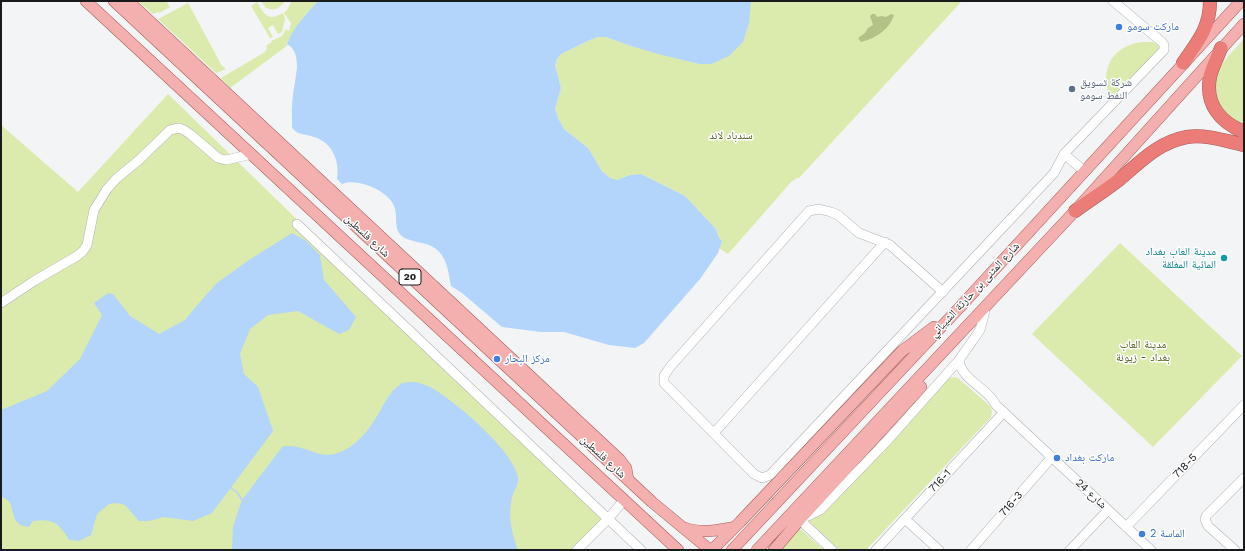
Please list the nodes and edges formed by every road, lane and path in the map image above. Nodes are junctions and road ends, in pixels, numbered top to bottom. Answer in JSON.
{"nodes":[{"id":1,"x":86,"y":1,"type":"edge"},
{"id":2,"x":114,"y":1,"type":"edge"},
{"id":3,"x":128,"y":1,"type":"edge"},
{"id":4,"x":1113,"y":1,"type":"edge"},
{"id":5,"x":1210,"y":1,"type":"edge"},
{"id":6,"x":1241,"y":1,"type":"edge"},
{"id":7,"x":1244,"y":24,"type":"edge"},
{"id":8,"x":1224,"y":45,"type":"junction"},
{"id":9,"x":1183,"y":63,"type":"junction"},
{"id":10,"x":1244,"y":132,"type":"edge"},
{"id":11,"x":1244,"y":145,"type":"edge"},
{"id":12,"x":252,"y":154,"type":"junction"},
{"id":13,"x":1062,"y":157,"type":"junction"},
{"id":14,"x":1082,"y":173,"type":"junction"},
{"id":15,"x":1075,"y":211,"type":"junction"},
{"id":16,"x":297,"y":224,"type":"dead end"},
{"id":17,"x":358,"y":229,"type":"junction"},
{"id":18,"x":346,"y":241,"type":"junction"},
{"id":19,"x":885,"y":242,"type":"junction"},
{"id":20,"x":943,"y":292,"type":"junction"},
{"id":21,"x":1,"y":303,"type":"edge"},
{"id":22,"x":960,"y":307,"type":"junction"},
{"id":23,"x":985,"y":308,"type":"junction"},
{"id":24,"x":959,"y":360,"type":"junction"},
{"id":25,"x":502,"y":362,"type":"junction"},
{"id":26,"x":520,"y":367,"type":"junction"},
{"id":27,"x":947,"y":375,"type":"junction"},
{"id":28,"x":996,"y":405,"type":"junction"},
{"id":29,"x":1244,"y":405,"type":"edge"},
{"id":30,"x":1004,"y":412,"type":"junction"},
{"id":31,"x":714,"y":433,"type":"junction"},
{"id":32,"x":1052,"y":457,"type":"junction"},
{"id":33,"x":1244,"y":478,"type":"edge"},
{"id":34,"x":628,"y":480,"type":"junction"},
{"id":35,"x":624,"y":500,"type":"junction"},
{"id":36,"x":652,"y":502,"type":"junction"},
{"id":37,"x":1108,"y":510,"type":"junction"},
{"id":38,"x":640,"y":514,"type":"junction"},
{"id":39,"x":800,"y":514,"type":"junction"},
{"id":40,"x":905,"y":519,"type":"junction"},
{"id":41,"x":608,"y":520,"type":"junction"},
{"id":42,"x":677,"y":523,"type":"junction"},
{"id":43,"x":736,"y":526,"type":"junction"},
{"id":44,"x":1126,"y":526,"type":"junction"},
{"id":45,"x":663,"y":536,"type":"junction"},
{"id":46,"x":578,"y":550,"type":"edge"},
{"id":47,"x":641,"y":550,"type":"edge"},
{"id":48,"x":669,"y":550,"type":"edge"},
{"id":49,"x":678,"y":550,"type":"edge"},
{"id":50,"x":711,"y":550,"type":"edge"},
{"id":51,"x":732,"y":550,"type":"edge"},
{"id":52,"x":757,"y":550,"type":"edge"},
{"id":53,"x":774,"y":550,"type":"edge"},
{"id":54,"x":832,"y":550,"type":"edge"},
{"id":55,"x":876,"y":550,"type":"edge"},
{"id":56,"x":939,"y":550,"type":"edge"},
{"id":57,"x":970,"y":550,"type":"edge"},
{"id":58,"x":1070,"y":550,"type":"edge"},
{"id":59,"x":1151,"y":550,"type":"edge"},
{"id":60,"x":1235,"y":550,"type":"edge"}],
"edges":[{"from":1,"to":12,"type":"main road","name":"شارع فلسطين","number":"20"},
{"from":2,"to":17,"type":"main road","name":"شارع فلسطين","number":"20"},
{"from":3,"to":26,"type":"main road"},
{"from":4,"to":13,"type":"street"},
{"from":5,"to":9,"type":"highway"},
{"from":6,"to":9,"type":"main road","name":"شارع المثنى بن حارثة الشيباني"},
{"from":7,"to":8,"type":"main road","name":"شارع المثنى بن حارثة الشيباني"},
{"from":8,"to":10,"type":"highway"},
{"from":8,"to":15,"type":"main road","name":"شارع المثنى بن حارثة الشيباني"},
{"from":9,"to":14,"type":"main road","name":"شارع المثنى بن حارثة الشيباني"},
{"from":11,"to":15,"type":"highway"},
{"from":12,"to":18,"type":"main road","name":"شارع فلسطين","number":"20"},
{"from":12,"to":21,"type":"street"},
{"from":13,"to":14,"type":"street"},
{"from":13,"to":20,"type":"street"},
{"from":14,"to":22,"type":"main road","name":"شارع المثنى بن حارثة الشيباني"},
{"from":15,"to":23,"type":"main road","name":"شارع المثنى بن حارثة الشيباني"},
{"from":16,"to":41,"type":"street"},
{"from":17,"to":18,"type":"main road"},
{"from":17,"to":25,"type":"main road","name":"شارع فلسطين","number":"20"},
{"from":18,"to":35,"type":"main road","name":"شارع فلسطين","number":"20"},
{"from":19,"to":20,"type":"street"},
{"from":19,"to":31,"type":"street"},
{"from":19,"to":31,"type":"street"},
{"from":20,"to":31,"type":"street"},
{"from":22,"to":43,"type":"main road"},
{"from":22,"to":51,"type":"main road","name":"شارع المثنى بن حارثة الشيباني"},
{"from":23,"to":24,"type":"street"},
{"from":23,"to":39,"type":"main road","name":"شارع المثنى بن حارثة الشيباني"},
{"from":24,"to":27,"type":"street"},
{"from":24,"to":28,"type":"street","name":"شارع 24"},
{"from":25,"to":26,"type":"main road"},
{"from":25,"to":34,"type":"main road","name":"شارع فلسطين","number":"20"},
{"from":26,"to":34,"type":"main road"},
{"from":27,"to":28,"type":"street","name":"شارع 24"},
{"from":27,"to":39,"type":"street"},
{"from":28,"to":30,"type":"street","name":"شارع 24"},
{"from":29,"to":44,"type":"street","name":"718-5"},
{"from":30,"to":32,"type":"street","name":"شارع 24"},
{"from":30,"to":40,"type":"street","name":"716-1"},
{"from":32,"to":37,"type":"street","name":"شارع 24"},
{"from":32,"to":57,"type":"street","name":"716-3"},
{"from":33,"to":60,"type":"street"},
{"from":34,"to":36,"type":"main road","name":"شارع فلسطين","number":"20"},
{"from":35,"to":38,"type":"main road","name":"شارع فلسطين","number":"20"},
{"from":35,"to":41,"type":"street"},
{"from":36,"to":38,"type":"main road"},
{"from":36,"to":42,"type":"main road","name":"شارع فلسطين","number":"20"},
{"from":37,"to":44,"type":"street","name":"شارع 24"},
{"from":37,"to":58,"type":"street"},
{"from":38,"to":45,"type":"main road","name":"شارع فلسطين","number":"20"},
{"from":39,"to":52,"type":"main road","name":"شارع المثنى بن حارثة الشيباني"},
{"from":39,"to":53,"type":"main road"},
{"from":39,"to":54,"type":"street"},
{"from":40,"to":55,"type":"street","name":"716-1"},
{"from":40,"to":56,"type":"street"},
{"from":41,"to":46,"type":"street"},
{"from":41,"to":47,"type":"street"},
{"from":42,"to":43,"type":"main road"},
{"from":42,"to":50,"type":"main road","name":"شارع فلسطين","number":"20"},
{"from":43,"to":50,"type":"main road"},
{"from":44,"to":59,"type":"street","name":"شارع 24"},
{"from":45,"to":48,"type":"main road"},
{"from":45,"to":49,"type":"main road","name":"شارع فلسطين","number":"20"}]}
